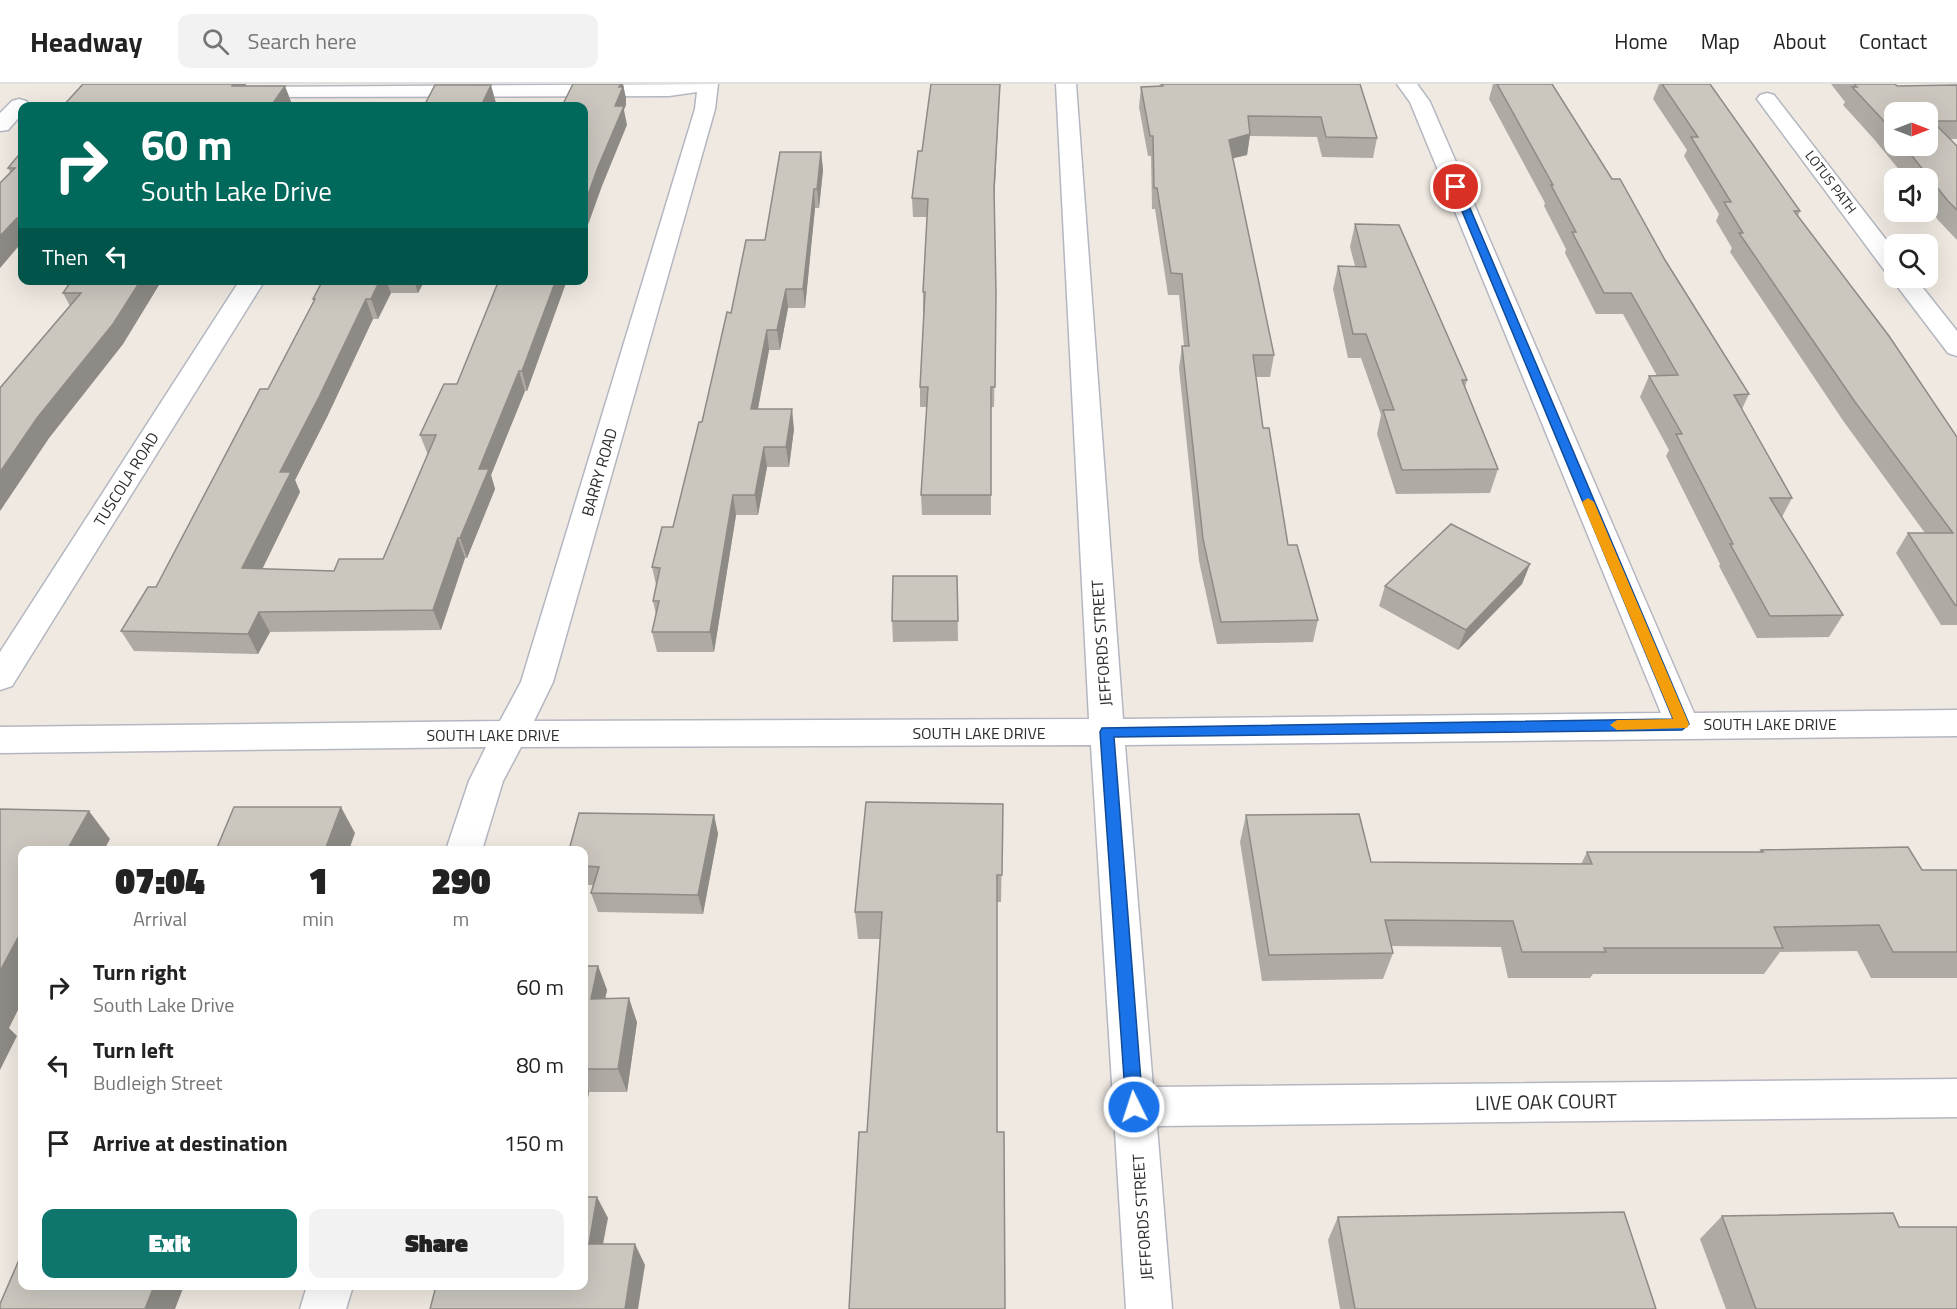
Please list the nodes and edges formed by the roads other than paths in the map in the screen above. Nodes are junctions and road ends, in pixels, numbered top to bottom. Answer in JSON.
{"nodes":[{"id":1,"x":707,"y":84,"type":"edge"},
{"id":2,"x":1066,"y":84,"type":"edge"},
{"id":3,"x":253,"y":91,"type":"edge"},
{"id":4,"x":1414,"y":93,"type":"edge"},
{"id":5,"x":1767,"y":99,"type":"dead end"},
{"id":6,"x":18,"y":106,"type":"edge"},
{"id":7,"x":0,"y":125,"type":"edge"},
{"id":8,"x":1884,"y":253,"type":"edge"},
{"id":9,"x":250,"y":285,"type":"edge"},
{"id":10,"x":1911,"y":288,"type":"edge"},
{"id":11,"x":1957,"y":348,"type":"edge"},
{"id":12,"x":0,"y":678,"type":"edge"},
{"id":13,"x":1957,"y":723,"type":"edge"},
{"id":14,"x":1682,"y":724,"type":"junction"},
{"id":15,"x":1107,"y":732,"type":"junction"},
{"id":16,"x":510,"y":734,"type":"junction"},
{"id":17,"x":0,"y":740,"type":"edge"},
{"id":18,"x":465,"y":846,"type":"edge"},
{"id":19,"x":1957,"y":1098,"type":"edge"},
{"id":20,"x":1134,"y":1107,"type":"junction"},
{"id":21,"x":329,"y":1290,"type":"edge"},
{"id":22,"x":323,"y":1309,"type":"edge"},
{"id":23,"x":1149,"y":1309,"type":"edge"}],
"edges":[{"from":1,"to":3,"type":"street"},
{"from":1,"to":16,"type":"street","name":"BARRY ROAD"},
{"from":2,"to":15,"type":"street","name":"JEFFORDS STREET"},
{"from":4,"to":14,"type":"street"},
{"from":5,"to":8,"type":"street","name":"LOTUS PATH"},
{"from":6,"to":7,"type":"street"},
{"from":9,"to":12,"type":"street","name":"TUSCOLA ROAD"},
{"from":10,"to":11,"type":"street"},
{"from":13,"to":14,"type":"street","name":"SOUTH LAKE DRIVE"},
{"from":14,"to":15,"type":"street","name":"SOUTH LAKE DRIVE"},
{"from":15,"to":16,"type":"street","name":"SOUTH LAKE DRIVE"},
{"from":15,"to":20,"type":"street","name":"JEFFORDS STREET"},
{"from":16,"to":17,"type":"street","name":"SOUTH LAKE DRIVE"},
{"from":16,"to":18,"type":"street","name":"BARRY ROAD"},
{"from":19,"to":20,"type":"street","name":"LIVE OAK COURT"},
{"from":20,"to":23,"type":"street","name":"JEFFORDS STREET"},
{"from":21,"to":22,"type":"street"}]}
